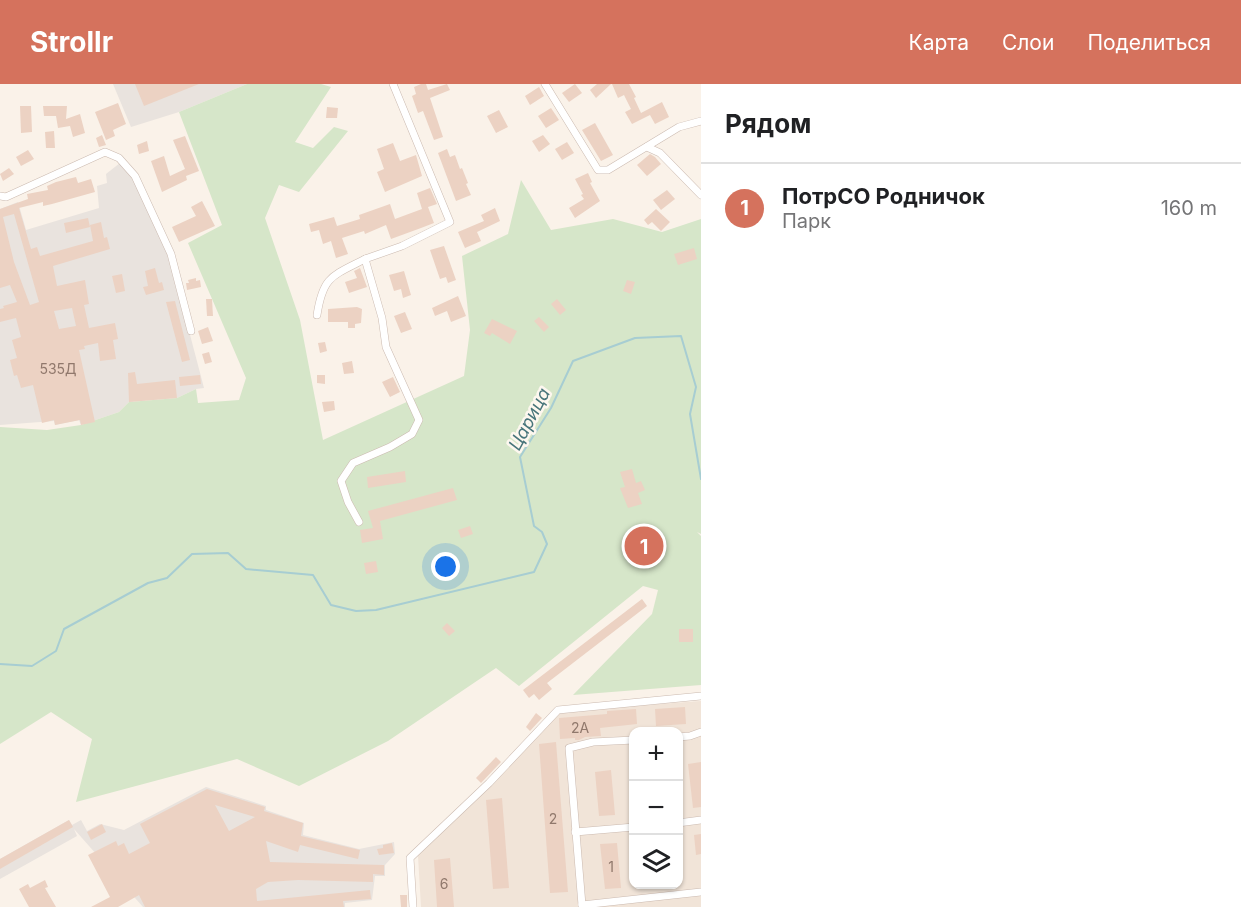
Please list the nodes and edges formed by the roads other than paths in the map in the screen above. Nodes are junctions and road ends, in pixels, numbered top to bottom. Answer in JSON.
{"nodes":[{"id":1,"x":393,"y":84,"type":"edge"},
{"id":2,"x":545,"y":84,"type":"edge"},
{"id":3,"x":701,"y":121,"type":"edge"},
{"id":4,"x":647,"y":147,"type":"junction"},
{"id":5,"x":701,"y":195,"type":"edge"},
{"id":6,"x":0,"y":196,"type":"edge"},
{"id":7,"x":365,"y":259,"type":"junction"},
{"id":8,"x":317,"y":315,"type":"dead end"},
{"id":9,"x":191,"y":331,"type":"dead end"},
{"id":10,"x":359,"y":522,"type":"dead end"},
{"id":11,"x":701,"y":696,"type":"edge"},
{"id":12,"x":701,"y":732,"type":"edge"},
{"id":13,"x":683,"y":737,"type":"edge"},
{"id":14,"x":629,"y":740,"type":"edge"},
{"id":15,"x":701,"y":820,"type":"edge"},
{"id":16,"x":683,"y":822,"type":"edge"},
{"id":17,"x":629,"y":826,"type":"edge"},
{"id":18,"x":575,"y":832,"type":"junction"},
{"id":19,"x":701,"y":892,"type":"edge"},
{"id":20,"x":584,"y":906,"type":"edge"},
{"id":21,"x":413,"y":907,"type":"edge"}],
"edges":[{"from":1,"to":7,"type":"street"},
{"from":2,"to":4,"type":"street"},
{"from":3,"to":4,"type":"street"},
{"from":4,"to":5,"type":"street"},
{"from":6,"to":9,"type":"street"},
{"from":7,"to":8,"type":"street"},
{"from":7,"to":10,"type":"street"},
{"from":11,"to":21,"type":"street"},
{"from":12,"to":13,"type":"street"},
{"from":14,"to":18,"type":"street"},
{"from":15,"to":16,"type":"street"},
{"from":17,"to":18,"type":"street"},
{"from":18,"to":20,"type":"street"},
{"from":19,"to":20,"type":"street"}]}
